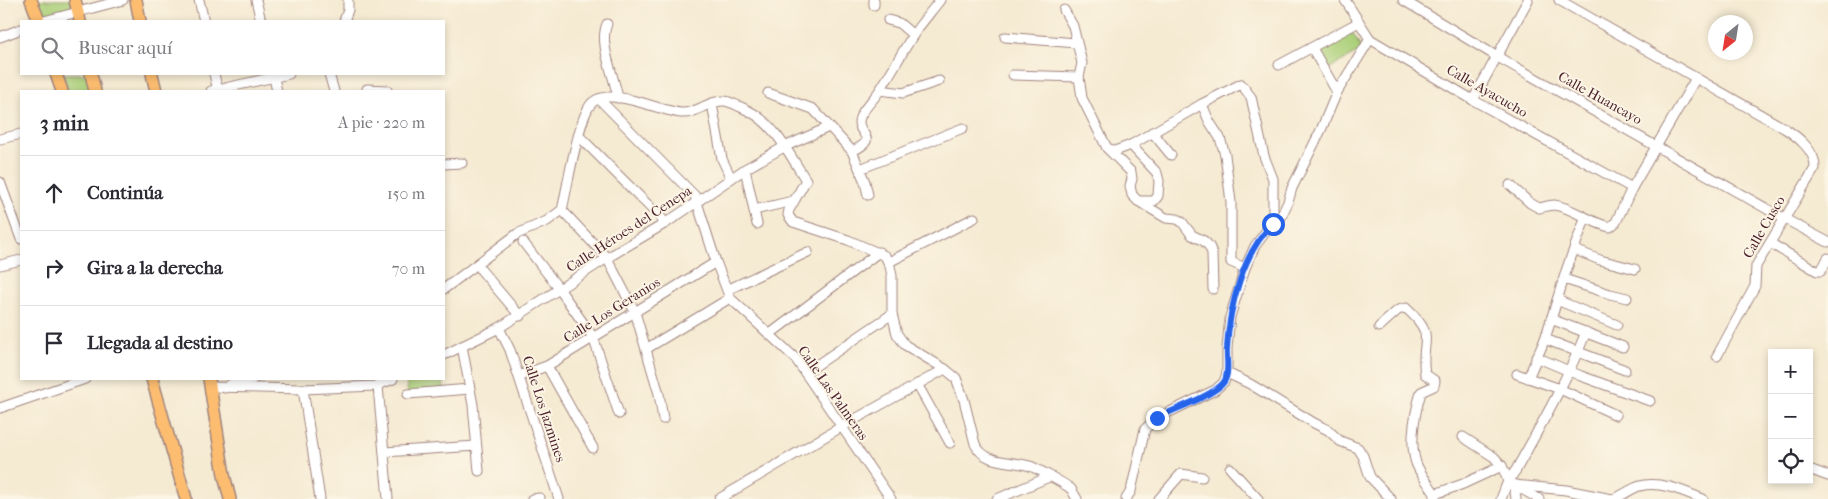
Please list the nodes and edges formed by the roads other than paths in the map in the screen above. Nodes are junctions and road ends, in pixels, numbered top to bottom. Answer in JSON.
{"nodes":[{"id":1,"x":31,"y":0,"type":"edge"},
{"id":2,"x":75,"y":0,"type":"edge"},
{"id":3,"x":123,"y":0,"type":"edge"},
{"id":4,"x":136,"y":0,"type":"edge"},
{"id":5,"x":199,"y":0,"type":"edge"},
{"id":6,"x":256,"y":0,"type":"edge"},
{"id":7,"x":348,"y":0,"type":"edge"},
{"id":8,"x":940,"y":0,"type":"edge"},
{"id":9,"x":1345,"y":0,"type":"edge"},
{"id":10,"x":1403,"y":0,"type":"edge"},
{"id":11,"x":1528,"y":0,"type":"edge"},
{"id":12,"x":1559,"y":0,"type":"edge"},
{"id":13,"x":1064,"y":10,"type":"dead end"},
{"id":14,"x":79,"y":17,"type":"edge"},
{"id":15,"x":39,"y":20,"type":"edge"},
{"id":16,"x":53,"y":20,"type":"edge"},
{"id":17,"x":140,"y":20,"type":"edge"},
{"id":18,"x":204,"y":20,"type":"edge"},
{"id":19,"x":261,"y":20,"type":"edge"},
{"id":20,"x":344,"y":20,"type":"edge"},
{"id":21,"x":888,"y":20,"type":"dead end"},
{"id":22,"x":1359,"y":22,"type":"junction"},
{"id":23,"x":607,"y":24,"type":"dead end"},
{"id":24,"x":20,"y":29,"type":"edge"},
{"id":25,"x":913,"y":35,"type":"junction"},
{"id":26,"x":0,"y":37,"type":"edge"},
{"id":27,"x":1005,"y":38,"type":"dead end"},
{"id":28,"x":1370,"y":39,"type":"junction"},
{"id":29,"x":1076,"y":43,"type":"junction"},
{"id":30,"x":1312,"y":48,"type":"junction"},
{"id":31,"x":1496,"y":56,"type":"junction"},
{"id":32,"x":1279,"y":65,"type":"dead end"},
{"id":33,"x":56,"y":75,"type":"edge"},
{"id":34,"x":91,"y":75,"type":"edge"},
{"id":35,"x":152,"y":75,"type":"edge"},
{"id":36,"x":214,"y":75,"type":"edge"},
{"id":37,"x":274,"y":75,"type":"edge"},
{"id":38,"x":328,"y":75,"type":"edge"},
{"id":39,"x":1013,"y":75,"type":"dead end"},
{"id":40,"x":1079,"y":77,"type":"junction"},
{"id":41,"x":1696,"y":78,"type":"junction"},
{"id":42,"x":939,"y":81,"type":"dead end"},
{"id":43,"x":62,"y":90,"type":"edge"},
{"id":44,"x":95,"y":90,"type":"edge"},
{"id":45,"x":156,"y":90,"type":"edge"},
{"id":46,"x":215,"y":90,"type":"edge"},
{"id":47,"x":219,"y":90,"type":"edge"},
{"id":48,"x":277,"y":90,"type":"edge"},
{"id":49,"x":334,"y":90,"type":"edge"},
{"id":50,"x":368,"y":90,"type":"edge"},
{"id":51,"x":387,"y":90,"type":"edge"},
{"id":52,"x":880,"y":90,"type":"junction"},
{"id":53,"x":1337,"y":92,"type":"junction"},
{"id":54,"x":768,"y":93,"type":"dead end"},
{"id":55,"x":618,"y":98,"type":"junction"},
{"id":56,"x":599,"y":99,"type":"junction"},
{"id":57,"x":1473,"y":100,"type":"junction"},
{"id":58,"x":712,"y":104,"type":"junction"},
{"id":59,"x":1202,"y":104,"type":"junction"},
{"id":60,"x":829,"y":127,"type":"junction"},
{"id":61,"x":963,"y":128,"type":"dead end"},
{"id":62,"x":1152,"y":132,"type":"junction"},
{"id":63,"x":20,"y":134,"type":"edge"},
{"id":64,"x":579,"y":136,"type":"junction"},
{"id":65,"x":0,"y":139,"type":"edge"},
{"id":66,"x":1131,"y":145,"type":"junction"},
{"id":67,"x":1656,"y":145,"type":"junction"},
{"id":68,"x":784,"y":147,"type":"junction"},
{"id":69,"x":1107,"y":148,"type":"junction"},
{"id":70,"x":852,"y":151,"type":"junction"},
{"id":71,"x":1170,"y":155,"type":"dead end"},
{"id":72,"x":462,"y":163,"type":"dead end"},
{"id":73,"x":445,"y":164,"type":"edge"},
{"id":74,"x":745,"y":169,"type":"junction"},
{"id":75,"x":860,"y":169,"type":"junction"},
{"id":76,"x":732,"y":178,"type":"junction"},
{"id":77,"x":0,"y":182,"type":"edge"},
{"id":78,"x":1510,"y":185,"type":"dead end"},
{"id":79,"x":1632,"y":188,"type":"junction"},
{"id":80,"x":868,"y":195,"type":"dead end"},
{"id":81,"x":794,"y":201,"type":"junction"},
{"id":82,"x":1138,"y":201,"type":"junction"},
{"id":83,"x":697,"y":202,"type":"junction"},
{"id":84,"x":562,"y":210,"type":"junction"},
{"id":85,"x":754,"y":210,"type":"junction"},
{"id":86,"x":974,"y":218,"type":"dead end"},
{"id":87,"x":1585,"y":219,"type":"junction"},
{"id":88,"x":1785,"y":219,"type":"junction"},
{"id":89,"x":666,"y":223,"type":"junction"},
{"id":90,"x":757,"y":224,"type":"dead end"},
{"id":91,"x":1273,"y":224,"type":"junction"},
{"id":92,"x":20,"y":236,"type":"edge"},
{"id":93,"x":523,"y":242,"type":"dead end"},
{"id":94,"x":1828,"y":242,"type":"edge"},
{"id":95,"x":1770,"y":243,"type":"junction"},
{"id":96,"x":1575,"y":250,"type":"junction"},
{"id":97,"x":808,"y":252,"type":"dead end"},
{"id":98,"x":879,"y":252,"type":"junction"},
{"id":99,"x":608,"y":258,"type":"junction"},
{"id":100,"x":1828,"y":258,"type":"edge"},
{"id":101,"x":20,"y":260,"type":"edge"},
{"id":102,"x":716,"y":262,"type":"junction"},
{"id":103,"x":889,"y":262,"type":"junction"},
{"id":104,"x":0,"y":265,"type":"edge"},
{"id":105,"x":1246,"y":268,"type":"junction"},
{"id":106,"x":1635,"y":269,"type":"dead end"},
{"id":107,"x":481,"y":270,"type":"dead end"},
{"id":108,"x":1564,"y":279,"type":"junction"},
{"id":109,"x":445,"y":288,"type":"edge"},
{"id":110,"x":1212,"y":289,"type":"dead end"},
{"id":111,"x":560,"y":290,"type":"junction"},
{"id":112,"x":728,"y":294,"type":"junction"},
{"id":113,"x":1627,"y":298,"type":"dead end"},
{"id":114,"x":1557,"y":300,"type":"junction"},
{"id":115,"x":635,"y":312,"type":"junction"},
{"id":116,"x":892,"y":314,"type":"junction"},
{"id":117,"x":520,"y":316,"type":"junction"},
{"id":118,"x":1551,"y":319,"type":"junction"},
{"id":119,"x":1617,"y":325,"type":"dead end"},
{"id":120,"x":1379,"y":327,"type":"dead end"},
{"id":121,"x":500,"y":328,"type":"junction"},
{"id":122,"x":1586,"y":332,"type":"junction"},
{"id":123,"x":770,"y":334,"type":"junction"},
{"id":124,"x":593,"y":337,"type":"junction"},
{"id":125,"x":1545,"y":339,"type":"junction"},
{"id":126,"x":462,"y":346,"type":"junction"},
{"id":127,"x":1623,"y":347,"type":"dead end"},
{"id":128,"x":646,"y":349,"type":"junction"},
{"id":129,"x":1578,"y":352,"type":"junction"},
{"id":130,"x":445,"y":354,"type":"edge"},
{"id":131,"x":1717,"y":356,"type":"dead end"},
{"id":132,"x":1536,"y":358,"type":"junction"},
{"id":133,"x":547,"y":366,"type":"junction"},
{"id":134,"x":945,"y":369,"type":"junction"},
{"id":135,"x":1625,"y":370,"type":"dead end"},
{"id":136,"x":1569,"y":371,"type":"junction"},
{"id":137,"x":805,"y":373,"type":"junction"},
{"id":138,"x":1227,"y":373,"type":"junction"},
{"id":139,"x":1517,"y":374,"type":"dead end"},
{"id":140,"x":519,"y":376,"type":"junction"},
{"id":141,"x":1528,"y":378,"type":"junction"},
{"id":142,"x":82,"y":380,"type":"edge"},
{"id":143,"x":152,"y":380,"type":"edge"},
{"id":144,"x":237,"y":380,"type":"edge"},
{"id":145,"x":391,"y":380,"type":"edge"},
{"id":146,"x":209,"y":383,"type":"edge"},
{"id":147,"x":917,"y":384,"type":"junction"},
{"id":148,"x":378,"y":386,"type":"junction"},
{"id":149,"x":225,"y":388,"type":"junction"},
{"id":150,"x":302,"y":389,"type":"junction"},
{"id":151,"x":470,"y":389,"type":"junction"},
{"id":152,"x":1560,"y":389,"type":"junction"},
{"id":153,"x":408,"y":394,"type":"dead end"},
{"id":154,"x":1650,"y":401,"type":"dead end"},
{"id":155,"x":0,"y":408,"type":"edge"},
{"id":156,"x":619,"y":414,"type":"dead end"},
{"id":157,"x":1616,"y":415,"type":"dead end"},
{"id":158,"x":663,"y":419,"type":"dead end"},
{"id":159,"x":841,"y":427,"type":"junction"},
{"id":160,"x":1463,"y":437,"type":"dead end"},
{"id":161,"x":950,"y":443,"type":"dead end"},
{"id":162,"x":476,"y":446,"type":"junction"},
{"id":163,"x":593,"y":448,"type":"dead end"},
{"id":164,"x":384,"y":452,"type":"junction"},
{"id":165,"x":1502,"y":466,"type":"junction"},
{"id":166,"x":1230,"y":468,"type":"dead end"},
{"id":167,"x":1813,"y":470,"type":"edge"},
{"id":168,"x":479,"y":471,"type":"dead end"},
{"id":169,"x":1828,"y":476,"type":"edge"},
{"id":170,"x":1049,"y":477,"type":"junction"},
{"id":171,"x":1202,"y":477,"type":"dead end"},
{"id":172,"x":1511,"y":483,"type":"junction"},
{"id":173,"x":1435,"y":496,"type":"edge"},
{"id":174,"x":186,"y":499,"type":"edge"},
{"id":175,"x":230,"y":499,"type":"edge"},
{"id":176,"x":320,"y":499,"type":"edge"},
{"id":177,"x":388,"y":499,"type":"edge"},
{"id":178,"x":559,"y":499,"type":"edge"},
{"id":179,"x":718,"y":499,"type":"edge"},
{"id":180,"x":892,"y":499,"type":"edge"},
{"id":181,"x":997,"y":499,"type":"edge"},
{"id":182,"x":1077,"y":499,"type":"edge"},
{"id":183,"x":1126,"y":499,"type":"edge"},
{"id":184,"x":1159,"y":499,"type":"edge"},
{"id":185,"x":1258,"y":499,"type":"edge"},
{"id":186,"x":1391,"y":499,"type":"edge"},
{"id":187,"x":1501,"y":499,"type":"edge"},
{"id":188,"x":1516,"y":499,"type":"edge"},
{"id":189,"x":1539,"y":499,"type":"edge"},
{"id":190,"x":1704,"y":499,"type":"edge"}],
"edges":[{"from":1,"to":15,"type":"main road"},
{"from":2,"to":14,"type":"main road"},
{"from":3,"to":14,"type":"street"},
{"from":4,"to":17,"type":"main road"},
{"from":5,"to":18,"type":"street"},
{"from":6,"to":19,"type":"street"},
{"from":7,"to":20,"type":"street"},
{"from":8,"to":25,"type":"street"},
{"from":9,"to":22,"type":"street","name":"Calle Ayacucho"},
{"from":10,"to":31,"type":"street","name":"Calle Huancayo"},
{"from":11,"to":31,"type":"street"},
{"from":12,"to":41,"type":"street"},
{"from":13,"to":29,"type":"street"},
{"from":14,"to":16,"type":"street"},
{"from":21,"to":25,"type":"street"},
{"from":22,"to":28,"type":"street","name":"Calle Ayacucho"},
{"from":22,"to":30,"type":"street"},
{"from":23,"to":55,"type":"street"},
{"from":24,"to":26,"type":"street"},
{"from":25,"to":52,"type":"street"},
{"from":27,"to":29,"type":"street"},
{"from":28,"to":53,"type":"street"},
{"from":28,"to":57,"type":"street","name":"Calle Ayacucho"},
{"from":29,"to":40,"type":"street"},
{"from":30,"to":32,"type":"street"},
{"from":30,"to":53,"type":"street"},
{"from":31,"to":57,"type":"street"},
{"from":31,"to":67,"type":"street","name":"Calle Huancayo"},
{"from":33,"to":43,"type":"main road"},
{"from":34,"to":44,"type":"main road"},
{"from":35,"to":45,"type":"main road"},
{"from":36,"to":46,"type":"street"},
{"from":37,"to":47,"type":"street"},
{"from":37,"to":48,"type":"street"},
{"from":38,"to":49,"type":"street"},
{"from":39,"to":40,"type":"street"},
{"from":40,"to":69,"type":"street"},
{"from":41,"to":67,"type":"street"},
{"from":41,"to":88,"type":"street","name":"Calle Cusco"},
{"from":42,"to":52,"type":"street"},
{"from":50,"to":51,"type":"street"},
{"from":52,"to":70,"type":"street"},
{"from":53,"to":91,"type":"street"},
{"from":54,"to":60,"type":"street"},
{"from":55,"to":56,"type":"street"},
{"from":55,"to":58,"type":"street"},
{"from":56,"to":64,"type":"street"},
{"from":56,"to":83,"type":"street","name":"Calle Las Palmeras"},
{"from":57,"to":79,"type":"street","name":"Calle Ayacucho"},
{"from":58,"to":68,"type":"street"},
{"from":58,"to":76,"type":"street"},
{"from":59,"to":62,"type":"street"},
{"from":59,"to":91,"type":"street"},
{"from":59,"to":105,"type":"street"},
{"from":60,"to":68,"type":"street","name":"Calle Héroes del Cenepa"},
{"from":60,"to":70,"type":"street"},
{"from":61,"to":75,"type":"street"},
{"from":62,"to":66,"type":"street"},
{"from":62,"to":71,"type":"street"},
{"from":63,"to":65,"type":"street"},
{"from":64,"to":84,"type":"street"},
{"from":64,"to":89,"type":"street"},
{"from":66,"to":69,"type":"street"},
{"from":66,"to":82,"type":"street"},
{"from":67,"to":79,"type":"street"},
{"from":67,"to":88,"type":"street","name":"Calle Huancayo"},
{"from":68,"to":74,"type":"street","name":"Calle Héroes del Cenepa"},
{"from":68,"to":81,"type":"street"},
{"from":69,"to":82,"type":"street"},
{"from":70,"to":75,"type":"street"},
{"from":72,"to":73,"type":"street"},
{"from":74,"to":76,"type":"street","name":"Calle Héroes del Cenepa"},
{"from":74,"to":85,"type":"street"},
{"from":75,"to":80,"type":"street"},
{"from":76,"to":83,"type":"street","name":"Calle Héroes del Cenepa"},
{"from":77,"to":92,"type":"street"},
{"from":78,"to":87,"type":"street"},
{"from":79,"to":87,"type":"street"},
{"from":81,"to":85,"type":"street"},
{"from":81,"to":98,"type":"street"},
{"from":82,"to":110,"type":"street"},
{"from":83,"to":89,"type":"street","name":"Calle Héroes del Cenepa"},
{"from":83,"to":102,"type":"street","name":"Calle Las Palmeras"},
{"from":84,"to":99,"type":"street"},
{"from":84,"to":109,"type":"street"},
{"from":85,"to":90,"type":"street"},
{"from":86,"to":103,"type":"street"},
{"from":87,"to":96,"type":"street"},
{"from":88,"to":94,"type":"street","name":"Calle Huancayo"},
{"from":88,"to":95,"type":"street","name":"Calle Cusco"},
{"from":89,"to":99,"type":"street","name":"Calle Héroes del Cenepa"},
{"from":91,"to":105,"type":"street"},
{"from":93,"to":111,"type":"street"},
{"from":95,"to":100,"type":"street"},
{"from":95,"to":131,"type":"street","name":"Calle Cusco"},
{"from":96,"to":106,"type":"street"},
{"from":96,"to":108,"type":"street"},
{"from":97,"to":112,"type":"street"},
{"from":98,"to":103,"type":"street"},
{"from":98,"to":123,"type":"street"},
{"from":99,"to":111,"type":"street","name":"Calle Héroes del Cenepa"},
{"from":99,"to":115,"type":"street"},
{"from":101,"to":104,"type":"street"},
{"from":102,"to":112,"type":"street","name":"Calle Las Palmeras"},
{"from":102,"to":115,"type":"street","name":"Calle Los Geranios"},
{"from":103,"to":116,"type":"street"},
{"from":105,"to":138,"type":"street"},
{"from":107,"to":117,"type":"street"},
{"from":108,"to":113,"type":"street"},
{"from":108,"to":114,"type":"street"},
{"from":111,"to":117,"type":"street","name":"Calle Héroes del Cenepa"},
{"from":111,"to":124,"type":"street"},
{"from":112,"to":123,"type":"street","name":"Calle Las Palmeras"},
{"from":112,"to":128,"type":"street"},
{"from":114,"to":118,"type":"street"},
{"from":114,"to":119,"type":"street"},
{"from":115,"to":124,"type":"street","name":"Calle Los Geranios"},
{"from":115,"to":128,"type":"street"},
{"from":116,"to":134,"type":"street"},
{"from":116,"to":137,"type":"street"},
{"from":117,"to":121,"type":"street","name":"Calle Héroes del Cenepa"},
{"from":118,"to":122,"type":"street"},
{"from":118,"to":125,"type":"street"},
{"from":120,"to":173,"type":"street"},
{"from":121,"to":126,"type":"street","name":"Calle Héroes del Cenepa"},
{"from":121,"to":140,"type":"street","name":"Calle Los Jazmines"},
{"from":122,"to":127,"type":"street"},
{"from":122,"to":129,"type":"street"},
{"from":123,"to":137,"type":"street","name":"Calle Las Palmeras"},
{"from":124,"to":133,"type":"street","name":"Calle Los Geranios"},
{"from":124,"to":156,"type":"street"},
{"from":125,"to":129,"type":"street"},
{"from":125,"to":132,"type":"street"},
{"from":126,"to":130,"type":"street","name":"Calle Héroes del Cenepa"},
{"from":126,"to":151,"type":"street"},
{"from":128,"to":158,"type":"street"},
{"from":129,"to":135,"type":"street"},
{"from":129,"to":136,"type":"street"},
{"from":132,"to":136,"type":"street"},
{"from":132,"to":141,"type":"street"},
{"from":133,"to":140,"type":"street","name":"Calle Los Geranios"},
{"from":133,"to":163,"type":"street"},
{"from":134,"to":147,"type":"street"},
{"from":134,"to":170,"type":"street"},
{"from":136,"to":152,"type":"street"},
{"from":136,"to":154,"type":"street"},
{"from":137,"to":159,"type":"street","name":"Calle Las Palmeras"},
{"from":138,"to":183,"type":"street"},
{"from":138,"to":186,"type":"street"},
{"from":139,"to":141,"type":"street"},
{"from":140,"to":178,"type":"street","name":"Calle Los Jazmines"},
{"from":141,"to":152,"type":"street"},
{"from":142,"to":155,"type":"street"},
{"from":143,"to":174,"type":"main road"},
{"from":144,"to":149,"type":"street"},
{"from":145,"to":148,"type":"street"},
{"from":146,"to":149,"type":"street"},
{"from":146,"to":175,"type":"main road"},
{"from":147,"to":159,"type":"street"},
{"from":147,"to":161,"type":"street"},
{"from":148,"to":150,"type":"street"},
{"from":148,"to":164,"type":"street"},
{"from":149,"to":150,"type":"street"},
{"from":150,"to":176,"type":"street"},
{"from":151,"to":153,"type":"street"},
{"from":151,"to":162,"type":"street"},
{"from":152,"to":157,"type":"street"},
{"from":152,"to":172,"type":"street"},
{"from":159,"to":179,"type":"street"},
{"from":159,"to":180,"type":"street","name":"Calle Las Palmeras"},
{"from":160,"to":165,"type":"street"},
{"from":162,"to":164,"type":"street"},
{"from":162,"to":168,"type":"street"},
{"from":164,"to":177,"type":"street"},
{"from":165,"to":172,"type":"street"},
{"from":165,"to":173,"type":"street"},
{"from":166,"to":185,"type":"street"},
{"from":167,"to":169,"type":"street"},
{"from":170,"to":181,"type":"street"},
{"from":170,"to":182,"type":"street"},
{"from":171,"to":184,"type":"street"},
{"from":172,"to":187,"type":"street"},
{"from":172,"to":188,"type":"street"},
{"from":172,"to":189,"type":"street"},
{"from":172,"to":190,"type":"street"}]}
